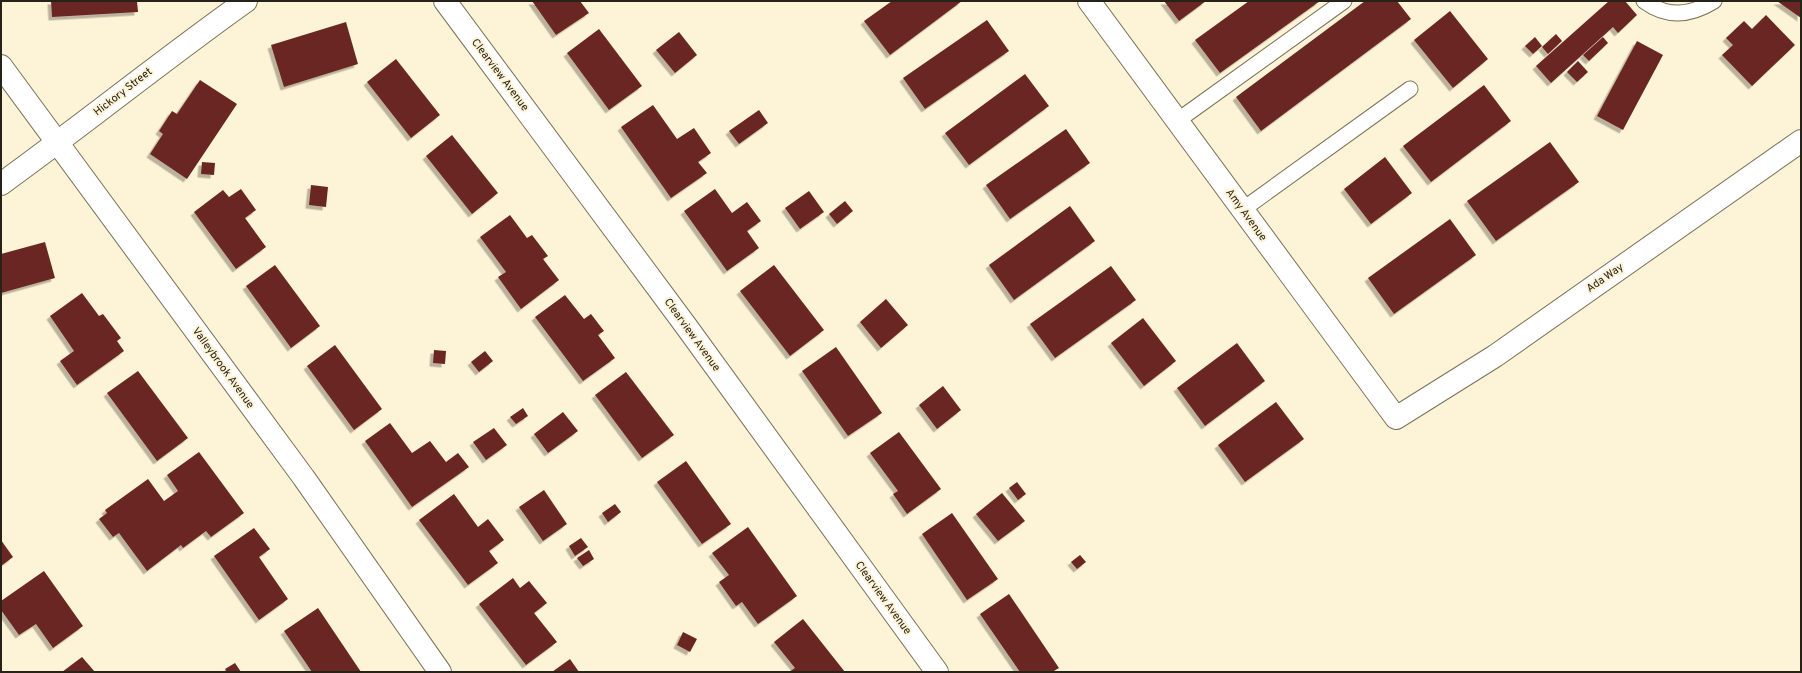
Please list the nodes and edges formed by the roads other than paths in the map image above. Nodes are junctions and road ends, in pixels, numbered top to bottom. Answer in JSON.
{"nodes":[{"id":1,"x":246,"y":1,"type":"edge"},
{"id":2,"x":445,"y":1,"type":"edge"},
{"id":3,"x":1088,"y":1,"type":"edge"},
{"id":4,"x":1344,"y":1,"type":"edge"},
{"id":5,"x":1644,"y":1,"type":"edge"},
{"id":6,"x":1714,"y":1,"type":"edge"},
{"id":7,"x":1,"y":66,"type":"edge"},
{"id":8,"x":1410,"y":89,"type":"dead end"},
{"id":9,"x":1176,"y":121,"type":"junction"},
{"id":10,"x":1801,"y":141,"type":"edge"},
{"id":11,"x":57,"y":143,"type":"junction"},
{"id":12,"x":1,"y":184,"type":"edge"},
{"id":13,"x":1242,"y":210,"type":"junction"},
{"id":14,"x":1407,"y":412,"type":"joint"},
{"id":15,"x":440,"y":672,"type":"edge"},
{"id":16,"x":937,"y":672,"type":"edge"}],
"edges":[{"from":1,"to":11,"type":"street","name":"Hickory Street"},
{"from":2,"to":16,"type":"street","name":"Clearview Avenue"},
{"from":3,"to":9,"type":"street","name":"Amy Avenue"},
{"from":4,"to":9,"type":"lane"},
{"from":5,"to":6,"type":"lane"},
{"from":7,"to":11,"type":"street","name":"Valleybrook Avenue"},
{"from":8,"to":13,"type":"lane"},
{"from":9,"to":13,"type":"street","name":"Amy Avenue"},
{"from":10,"to":14,"type":"street","name":"Ada Way"},
{"from":11,"to":12,"type":"street","name":"Hickory Street"},
{"from":11,"to":15,"type":"street","name":"Valleybrook Avenue"},
{"from":13,"to":14,"type":"street","name":"Amy Avenue"}]}
